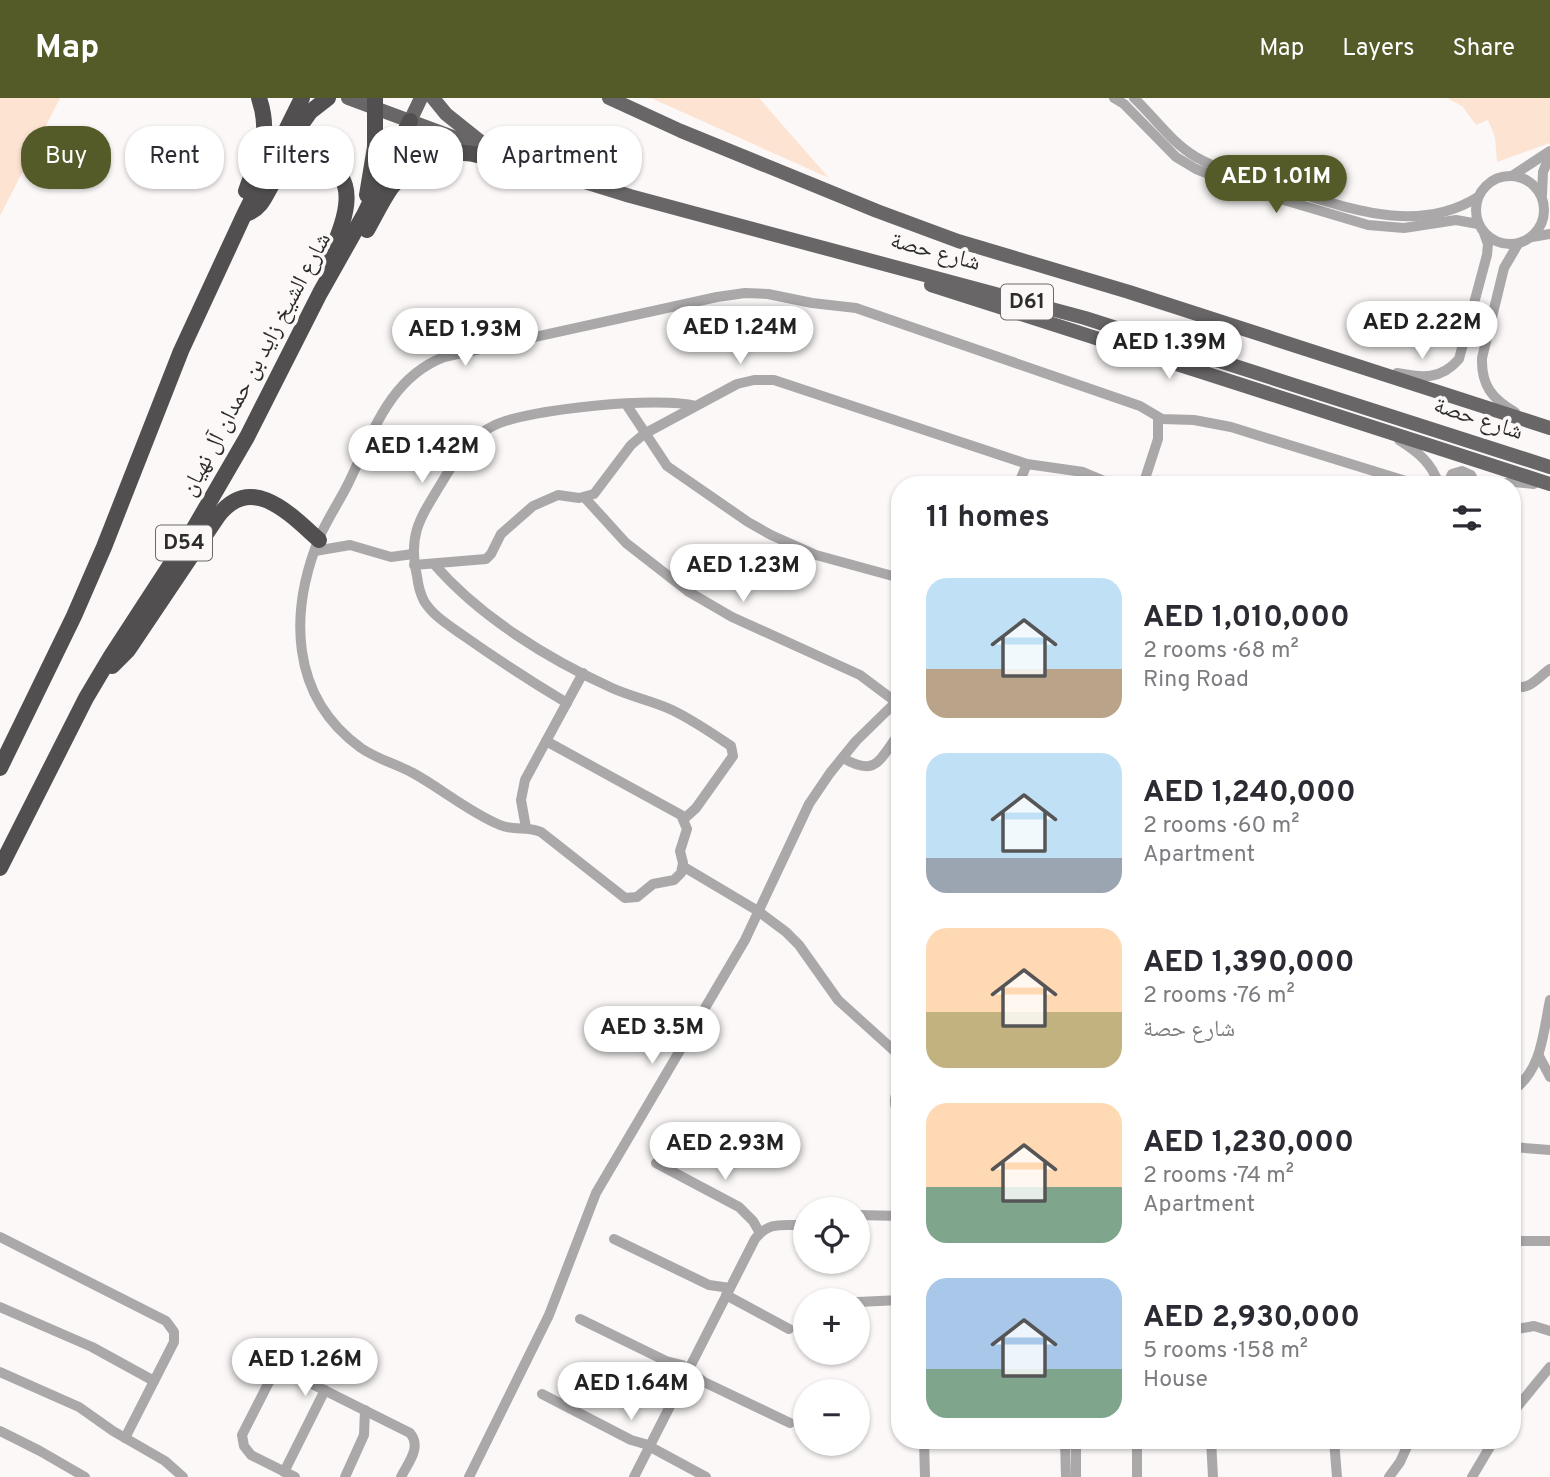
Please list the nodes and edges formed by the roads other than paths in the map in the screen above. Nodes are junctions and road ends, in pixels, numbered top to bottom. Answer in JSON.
{"nodes":[{"id":1,"x":259,"y":98,"type":"edge"},
{"id":2,"x":302,"y":98,"type":"edge"},
{"id":3,"x":328,"y":98,"type":"edge"},
{"id":4,"x":348,"y":98,"type":"edge"},
{"id":5,"x":421,"y":98,"type":"edge"},
{"id":6,"x":433,"y":98,"type":"edge"},
{"id":7,"x":609,"y":98,"type":"edge"},
{"id":8,"x":1114,"y":98,"type":"edge"},
{"id":9,"x":1134,"y":98,"type":"edge"},
{"id":10,"x":375,"y":104,"type":"edge"},
{"id":11,"x":411,"y":121,"type":"junction"},
{"id":12,"x":288,"y":126,"type":"edge"},
{"id":13,"x":300,"y":126,"type":"edge"},
{"id":14,"x":477,"y":139,"type":"edge"},
{"id":15,"x":477,"y":146,"type":"edge"},
{"id":16,"x":1550,"y":153,"type":"edge"},
{"id":17,"x":477,"y":156,"type":"edge"},
{"id":18,"x":1512,"y":176,"type":"junction"},
{"id":19,"x":257,"y":189,"type":"edge"},
{"id":20,"x":607,"y":189,"type":"edge"},
{"id":21,"x":1478,"y":197,"type":"junction"},
{"id":22,"x":1546,"y":204,"type":"edge"},
{"id":23,"x":244,"y":215,"type":"junction"},
{"id":24,"x":364,"y":215,"type":"junction"},
{"id":25,"x":1481,"y":228,"type":"junction"},
{"id":26,"x":1550,"y":234,"type":"edge"},
{"id":27,"x":1532,"y":237,"type":"junction"},
{"id":28,"x":804,"y":241,"type":"junction"},
{"id":29,"x":1518,"y":244,"type":"junction"},
{"id":30,"x":320,"y":293,"type":"junction"},
{"id":31,"x":1477,"y":299,"type":"junction"},
{"id":32,"x":1494,"y":308,"type":"junction"},
{"id":33,"x":1468,"y":331,"type":"junction"},
{"id":34,"x":1487,"y":335,"type":"junction"},
{"id":35,"x":1367,"y":368,"type":"junction"},
{"id":36,"x":626,"y":404,"type":"junction"},
{"id":37,"x":695,"y":406,"type":"junction"},
{"id":38,"x":1158,"y":418,"type":"junction"},
{"id":39,"x":1543,"y":426,"type":"edge"},
{"id":40,"x":1385,"y":432,"type":"junction"},
{"id":41,"x":644,"y":434,"type":"junction"},
{"id":42,"x":1027,"y":464,"type":"junction"},
{"id":43,"x":1550,"y":467,"type":"edge"},
{"id":44,"x":1022,"y":476,"type":"edge"},
{"id":45,"x":1093,"y":476,"type":"edge"},
{"id":46,"x":1146,"y":476,"type":"edge"},
{"id":47,"x":1390,"y":476,"type":"edge"},
{"id":48,"x":1436,"y":476,"type":"edge"},
{"id":49,"x":1451,"y":476,"type":"edge"},
{"id":50,"x":1472,"y":476,"type":"edge"},
{"id":51,"x":1521,"y":483,"type":"edge"},
{"id":52,"x":1550,"y":485,"type":"edge"},
{"id":53,"x":585,"y":498,"type":"junction"},
{"id":54,"x":317,"y":545,"type":"junction"},
{"id":55,"x":414,"y":559,"type":"junction"},
{"id":56,"x":434,"y":564,"type":"junction"},
{"id":57,"x":891,"y":576,"type":"edge"},
{"id":58,"x":1550,"y":669,"type":"edge"},
{"id":59,"x":101,"y":672,"type":"junction"},
{"id":60,"x":583,"y":673,"type":"junction"},
{"id":61,"x":1521,"y":688,"type":"edge"},
{"id":62,"x":891,"y":697,"type":"edge"},
{"id":63,"x":567,"y":703,"type":"junction"},
{"id":64,"x":891,"y":709,"type":"edge"},
{"id":65,"x":546,"y":741,"type":"junction"},
{"id":66,"x":891,"y":744,"type":"edge"},
{"id":67,"x":842,"y":758,"type":"junction"},
{"id":68,"x":0,"y":768,"type":"edge"},
{"id":69,"x":684,"y":819,"type":"junction"},
{"id":70,"x":526,"y":828,"type":"junction"},
{"id":71,"x":11,"y":845,"type":"junction"},
{"id":72,"x":0,"y":867,"type":"edge"},
{"id":73,"x":684,"y":867,"type":"junction"},
{"id":74,"x":0,"y":877,"type":"edge"},
{"id":75,"x":758,"y":911,"type":"junction"},
{"id":76,"x":1550,"y":1000,"type":"edge"},
{"id":77,"x":891,"y":1048,"type":"edge"},
{"id":78,"x":1539,"y":1056,"type":"junction"},
{"id":79,"x":1550,"y":1077,"type":"edge"},
{"id":80,"x":1521,"y":1083,"type":"edge"},
{"id":81,"x":1521,"y":1148,"type":"edge"},
{"id":82,"x":1550,"y":1150,"type":"edge"},
{"id":83,"x":656,"y":1163,"type":"dead end"},
{"id":84,"x":870,"y":1215,"type":"edge"},
{"id":85,"x":891,"y":1216,"type":"edge"},
{"id":86,"x":793,"y":1224,"type":"edge"},
{"id":87,"x":760,"y":1233,"type":"junction"},
{"id":88,"x":0,"y":1237,"type":"edge"},
{"id":89,"x":614,"y":1239,"type":"dead end"},
{"id":90,"x":1521,"y":1241,"type":"edge"},
{"id":91,"x":1550,"y":1241,"type":"edge"},
{"id":92,"x":728,"y":1292,"type":"junction"},
{"id":93,"x":891,"y":1301,"type":"edge"},
{"id":94,"x":870,"y":1302,"type":"edge"},
{"id":95,"x":0,"y":1307,"type":"edge"},
{"id":96,"x":580,"y":1319,"type":"dead end"},
{"id":97,"x":1521,"y":1328,"type":"edge"},
{"id":98,"x":789,"y":1329,"type":"dead end"},
{"id":99,"x":1550,"y":1331,"type":"edge"},
{"id":100,"x":1550,"y":1367,"type":"edge"},
{"id":101,"x":688,"y":1368,"type":"junction"},
{"id":102,"x":0,"y":1372,"type":"edge"},
{"id":103,"x":154,"y":1381,"type":"junction"},
{"id":104,"x":325,"y":1390,"type":"junction"},
{"id":105,"x":542,"y":1394,"type":"dead end"},
{"id":106,"x":1521,"y":1402,"type":"edge"},
{"id":107,"x":365,"y":1410,"type":"junction"},
{"id":108,"x":790,"y":1423,"type":"dead end"},
{"id":109,"x":0,"y":1431,"type":"edge"},
{"id":110,"x":125,"y":1438,"type":"junction"},
{"id":111,"x":649,"y":1446,"type":"junction"},
{"id":112,"x":924,"y":1449,"type":"edge"},
{"id":113,"x":1065,"y":1449,"type":"edge"},
{"id":114,"x":1076,"y":1449,"type":"edge"},
{"id":115,"x":1137,"y":1449,"type":"edge"},
{"id":116,"x":1211,"y":1449,"type":"edge"},
{"id":117,"x":1335,"y":1449,"type":"edge"},
{"id":118,"x":1406,"y":1449,"type":"edge"},
{"id":119,"x":1489,"y":1449,"type":"edge"},
{"id":120,"x":284,"y":1472,"type":"junction"},
{"id":121,"x":85,"y":1477,"type":"edge"},
{"id":122,"x":183,"y":1477,"type":"edge"},
{"id":123,"x":295,"y":1477,"type":"edge"},
{"id":124,"x":345,"y":1477,"type":"edge"},
{"id":125,"x":401,"y":1477,"type":"edge"},
{"id":126,"x":469,"y":1477,"type":"edge"},
{"id":127,"x":634,"y":1477,"type":"edge"},
{"id":128,"x":706,"y":1477,"type":"edge"},
{"id":129,"x":925,"y":1477,"type":"edge"},
{"id":130,"x":1066,"y":1477,"type":"edge"},
{"id":131,"x":1076,"y":1477,"type":"edge"},
{"id":132,"x":1137,"y":1477,"type":"edge"},
{"id":133,"x":1213,"y":1477,"type":"edge"},
{"id":134,"x":1338,"y":1477,"type":"edge"},
{"id":135,"x":1389,"y":1477,"type":"edge"},
{"id":136,"x":1472,"y":1477,"type":"edge"}],
"edges":[{"from":1,"to":23,"type":"highway"},
{"from":2,"to":12,"type":"highway"},
{"from":3,"to":13,"type":"highway"},
{"from":4,"to":10,"type":"main road","name":"شارع حصة","number":"D61"},
{"from":5,"to":11,"type":"main road","name":"شارع الشيخ زايد بن حمدان آل نهيان","number":"D54"},
{"from":6,"to":14,"type":"main road"},
{"from":7,"to":35,"type":"main road","name":"شارع حصة","number":"D61"},
{"from":8,"to":25,"type":"street"},
{"from":9,"to":21,"type":"street"},
{"from":10,"to":11,"type":"main road","name":"شارع حصة","number":"D61"},
{"from":10,"to":24,"type":"highway"},
{"from":11,"to":15,"type":"main road","name":"شارع حصة","number":"D61"},
{"from":11,"to":24,"type":"highway","name":"شارع الشيخ زايد بن حمدان آل نهيان","number":"D54"},
{"from":16,"to":18,"type":"street"},
{"from":16,"to":22,"type":"street"},
{"from":17,"to":30,"type":"highway"},
{"from":18,"to":21,"type":"street"},
{"from":18,"to":22,"type":"street"},
{"from":19,"to":23,"type":"highway"},
{"from":20,"to":28,"type":"main road","name":"شارع حصة","number":"D61"},
{"from":21,"to":25,"type":"street"},
{"from":22,"to":27,"type":"street"},
{"from":23,"to":30,"type":"highway"},
{"from":23,"to":68,"type":"highway"},
{"from":24,"to":30,"type":"highway","name":"شارع الشيخ زايد بن حمدان آل نهيان","number":"D54"},
{"from":25,"to":29,"type":"street"},
{"from":25,"to":31,"type":"street"},
{"from":26,"to":27,"type":"street"},
{"from":27,"to":29,"type":"street"},
{"from":28,"to":40,"type":"main road"},
{"from":28,"to":43,"type":"main road","name":"شارع حصة","number":"D61"},
{"from":29,"to":32,"type":"street"},
{"from":30,"to":59,"type":"highway","name":"شارع الشيخ زايد بن حمدان آل نهيان","number":"D54"},
{"from":31,"to":32,"type":"street"},
{"from":31,"to":33,"type":"street"},
{"from":32,"to":34,"type":"street"},
{"from":33,"to":34,"type":"street"},
{"from":33,"to":35,"type":"street"},
{"from":34,"to":39,"type":"street"},
{"from":35,"to":39,"type":"main road","name":"شارع حصة","number":"D61"},
{"from":36,"to":37,"type":"street"},
{"from":36,"to":41,"type":"street"},
{"from":36,"to":55,"type":"street"},
{"from":37,"to":41,"type":"street"},
{"from":37,"to":42,"type":"street"},
{"from":38,"to":46,"type":"street"},
{"from":38,"to":47,"type":"street"},
{"from":38,"to":54,"type":"street"},
{"from":40,"to":48,"type":"street"},
{"from":40,"to":52,"type":"main road"},
{"from":41,"to":53,"type":"street"},
{"from":41,"to":57,"type":"street"},
{"from":42,"to":44,"type":"street"},
{"from":42,"to":45,"type":"street"},
{"from":49,"to":50,"type":"street"},
{"from":51,"to":52,"type":"street"},
{"from":53,"to":56,"type":"street"},
{"from":53,"to":62,"type":"street"},
{"from":54,"to":55,"type":"street"},
{"from":54,"to":59,"type":"highway"},
{"from":54,"to":70,"type":"street"},
{"from":55,"to":56,"type":"street"},
{"from":55,"to":63,"type":"street"},
{"from":56,"to":60,"type":"street"},
{"from":58,"to":61,"type":"street"},
{"from":59,"to":71,"type":"highway","name":"شارع الشيخ زايد بن حمدان آل نهيان","number":"D54"},
{"from":60,"to":63,"type":"street"},
{"from":60,"to":69,"type":"street"},
{"from":63,"to":65,"type":"street"},
{"from":64,"to":67,"type":"street"},
{"from":65,"to":69,"type":"street"},
{"from":65,"to":70,"type":"street"},
{"from":66,"to":67,"type":"street"},
{"from":67,"to":75,"type":"street"},
{"from":69,"to":73,"type":"street"},
{"from":70,"to":73,"type":"street"},
{"from":71,"to":72,"type":"highway","name":"شارع الشيخ زايد بن حمدان آل نهيان","number":"D54"},
{"from":71,"to":74,"type":"street"},
{"from":73,"to":75,"type":"street"},
{"from":75,"to":77,"type":"street"},
{"from":75,"to":126,"type":"street"},
{"from":76,"to":78,"type":"street"},
{"from":78,"to":79,"type":"street"},
{"from":78,"to":80,"type":"street"},
{"from":81,"to":82,"type":"street"},
{"from":83,"to":87,"type":"street"},
{"from":84,"to":85,"type":"street"},
{"from":86,"to":87,"type":"street"},
{"from":87,"to":92,"type":"street"},
{"from":88,"to":103,"type":"street"},
{"from":89,"to":92,"type":"street"},
{"from":90,"to":91,"type":"street"},
{"from":92,"to":98,"type":"street"},
{"from":92,"to":101,"type":"street"},
{"from":93,"to":94,"type":"street"},
{"from":95,"to":103,"type":"street"},
{"from":96,"to":101,"type":"street"},
{"from":97,"to":99,"type":"street"},
{"from":100,"to":106,"type":"street"},
{"from":101,"to":108,"type":"street"},
{"from":101,"to":111,"type":"street"},
{"from":102,"to":110,"type":"street"},
{"from":103,"to":110,"type":"street"},
{"from":104,"to":107,"type":"street"},
{"from":104,"to":120,"type":"street"},
{"from":104,"to":120,"type":"street"},
{"from":105,"to":111,"type":"street"},
{"from":107,"to":124,"type":"street"},
{"from":107,"to":125,"type":"street"},
{"from":109,"to":121,"type":"street"},
{"from":110,"to":122,"type":"street"},
{"from":111,"to":127,"type":"street"},
{"from":111,"to":128,"type":"street"},
{"from":112,"to":129,"type":"street"},
{"from":113,"to":130,"type":"street"},
{"from":114,"to":131,"type":"street"},
{"from":115,"to":132,"type":"street"},
{"from":116,"to":133,"type":"street"},
{"from":117,"to":134,"type":"street"},
{"from":118,"to":135,"type":"street"},
{"from":119,"to":136,"type":"street"},
{"from":120,"to":123,"type":"street"}]}
